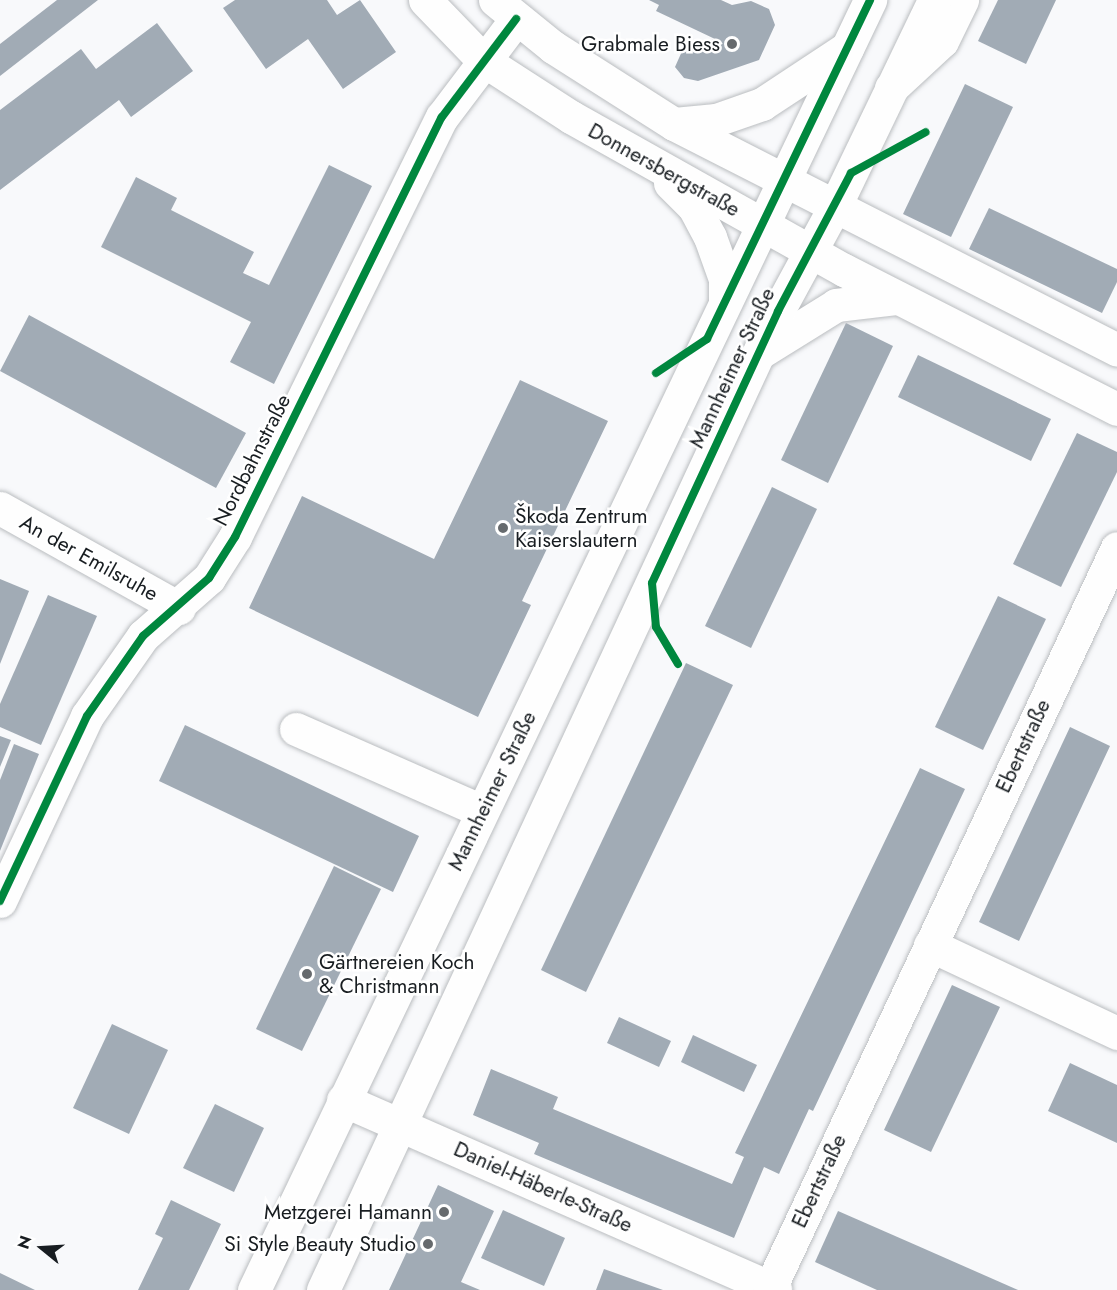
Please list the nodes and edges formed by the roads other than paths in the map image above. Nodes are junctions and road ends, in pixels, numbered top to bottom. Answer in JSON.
{"nodes":[{"id":1,"x":425,"y":0,"type":"edge"},
{"id":2,"x":870,"y":0,"type":"edge"},
{"id":3,"x":934,"y":0,"type":"edge"},
{"id":4,"x":962,"y":0,"type":"edge"},
{"id":5,"x":506,"y":9,"type":"edge"},
{"id":6,"x":848,"y":48,"type":"junction"},
{"id":7,"x":483,"y":60,"type":"junction"},
{"id":8,"x":890,"y":90,"type":"junction"},
{"id":9,"x":674,"y":124,"type":"junction"},
{"id":10,"x":650,"y":162,"type":"junction"},
{"id":11,"x":785,"y":181,"type":"junction"},
{"id":12,"x":835,"y":206,"type":"junction"},
{"id":13,"x":764,"y":225,"type":"junction"},
{"id":14,"x":812,"y":252,"type":"junction"},
{"id":15,"x":896,"y":297,"type":"junction"},
{"id":16,"x":725,"y":300,"type":"junction"},
{"id":17,"x":1117,"y":350,"type":"edge"},
{"id":18,"x":759,"y":353,"type":"junction"},
{"id":19,"x":1117,"y":409,"type":"edge"},
{"id":20,"x":0,"y":508,"type":"edge"},
{"id":21,"x":1117,"y":548,"type":"edge"},
{"id":22,"x":179,"y":608,"type":"junction"},
{"id":23,"x":296,"y":729,"type":"dead end"},
{"id":24,"x":482,"y":811,"type":"junction"},
{"id":25,"x":0,"y":901,"type":"edge"},
{"id":26,"x":930,"y":945,"type":"junction"},
{"id":27,"x":1117,"y":1033,"type":"edge"},
{"id":28,"x":343,"y":1100,"type":"junction"},
{"id":29,"x":400,"y":1124,"type":"junction"},
{"id":30,"x":756,"y":1286,"type":"edge"},
{"id":31,"x":254,"y":1290,"type":"edge"},
{"id":32,"x":323,"y":1290,"type":"edge"}],
"edges":[{"from":1,"to":7,"type":"main road","name":"Donnersbergstraße"},
{"from":2,"to":6,"type":"main road","name":"Mannheimer Straße"},
{"from":3,"to":8,"type":"main road","name":"Mannheimer Straße"},
{"from":4,"to":8,"type":"main road"},
{"from":5,"to":7,"type":"main road","name":"Nordbahnstraße"},
{"from":5,"to":9,"type":"main road"},
{"from":6,"to":9,"type":"main road"},
{"from":6,"to":11,"type":"main road","name":"Mannheimer Straße"},
{"from":7,"to":10,"type":"main road","name":"Donnersbergstraße"},
{"from":7,"to":22,"type":"main road","name":"Nordbahnstraße"},
{"from":8,"to":12,"type":"main road","name":"Mannheimer Straße"},
{"from":9,"to":11,"type":"main road"},
{"from":10,"to":13,"type":"main road","name":"Donnersbergstraße"},
{"from":10,"to":16,"type":"main road"},
{"from":11,"to":12,"type":"main road"},
{"from":11,"to":13,"type":"main road","name":"Mannheimer Straße"},
{"from":12,"to":14,"type":"main road","name":"Mannheimer Straße"},
{"from":12,"to":17,"type":"main road"},
{"from":13,"to":14,"type":"main road","name":"Donnersbergstraße"},
{"from":13,"to":16,"type":"main road","name":"Mannheimer Straße"},
{"from":14,"to":15,"type":"main road","name":"Donnersbergstraße"},
{"from":14,"to":18,"type":"main road","name":"Mannheimer Straße"},
{"from":15,"to":18,"type":"main road"},
{"from":15,"to":19,"type":"main road","name":"Donnersbergstraße"},
{"from":16,"to":24,"type":"main road","name":"Mannheimer Straße"},
{"from":18,"to":29,"type":"main road","name":"Mannheimer Straße"},
{"from":20,"to":22,"type":"main road","name":"An der Emilsruhe"},
{"from":21,"to":26,"type":"main road","name":"Ebertstraße"},
{"from":22,"to":25,"type":"main road","name":"Nordbahnstraße"},
{"from":23,"to":24,"type":"main road"},
{"from":24,"to":28,"type":"main road","name":"Mannheimer Straße"},
{"from":26,"to":27,"type":"main road"},
{"from":26,"to":30,"type":"main road","name":"Ebertstraße"},
{"from":28,"to":29,"type":"main road","name":"Daniel-Häberle-Straße"},
{"from":28,"to":31,"type":"main road","name":"Mannheimer Straße"},
{"from":29,"to":30,"type":"main road","name":"Daniel-Häberle-Straße"},
{"from":29,"to":32,"type":"main road","name":"Mannheimer Straße"}]}
